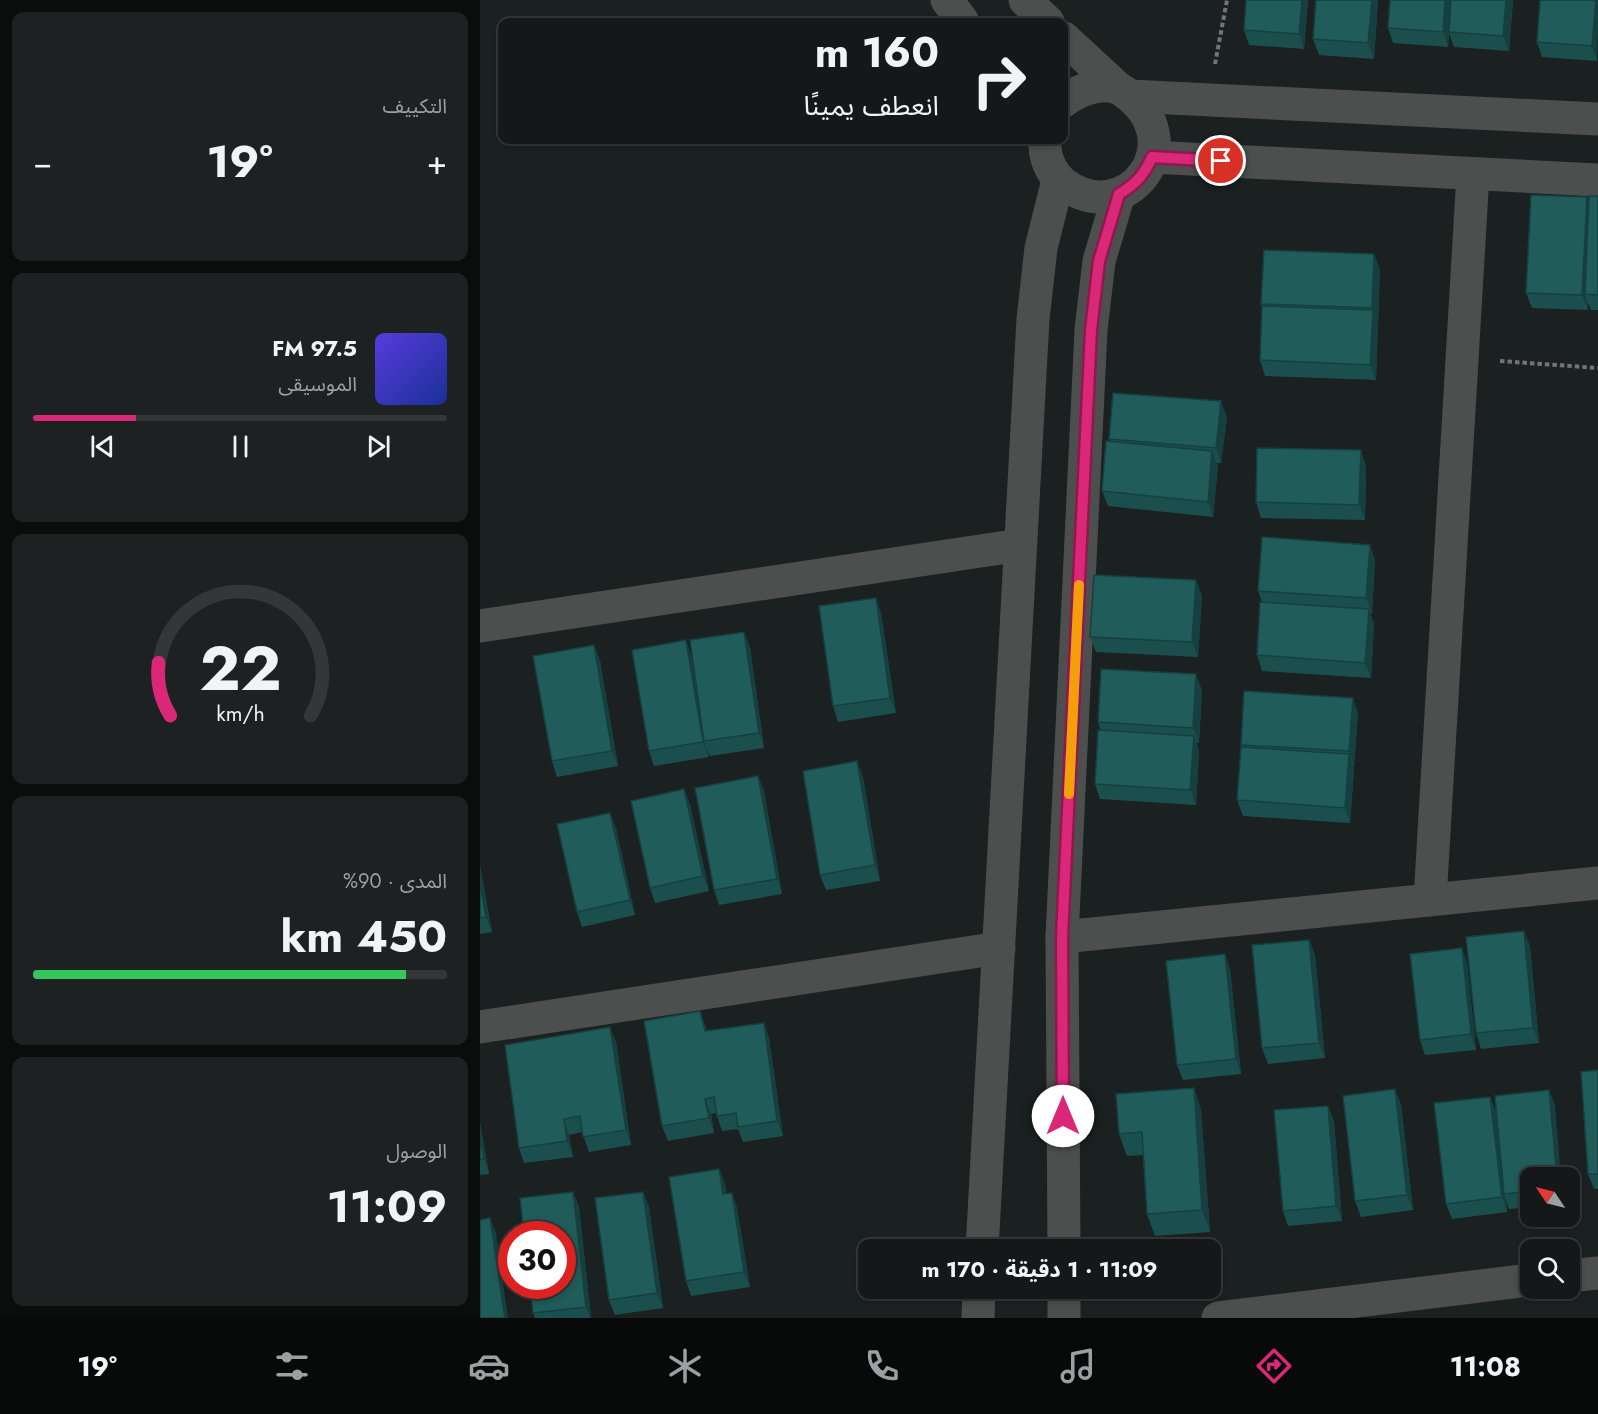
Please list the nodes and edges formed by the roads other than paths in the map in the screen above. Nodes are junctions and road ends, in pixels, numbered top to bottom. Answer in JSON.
{"nodes":[{"id":1,"x":946,"y":0,"type":"edge"},
{"id":2,"x":1025,"y":0,"type":"edge"},
{"id":3,"x":960,"y":18,"type":"edge"},
{"id":4,"x":1044,"y":18,"type":"edge"},
{"id":5,"x":1068,"y":42,"type":"edge"},
{"id":6,"x":1124,"y":92,"type":"junction"},
{"id":7,"x":1068,"y":98,"type":"edge"},
{"id":8,"x":1598,"y":119,"type":"edge"},
{"id":9,"x":1044,"y":144,"type":"edge"},
{"id":10,"x":1152,"y":157,"type":"junction"},
{"id":11,"x":1473,"y":174,"type":"junction"},
{"id":12,"x":1058,"y":180,"type":"junction"},
{"id":13,"x":1598,"y":180,"type":"edge"},
{"id":14,"x":1119,"y":194,"type":"junction"},
{"id":15,"x":1020,"y":545,"type":"junction"},
{"id":16,"x":480,"y":626,"type":"edge"},
{"id":17,"x":1598,"y":883,"type":"edge"},
{"id":18,"x":1430,"y":900,"type":"junction"},
{"id":19,"x":1062,"y":937,"type":"junction"},
{"id":20,"x":999,"y":948,"type":"junction"},
{"id":21,"x":480,"y":1027,"type":"edge"},
{"id":22,"x":983,"y":1239,"type":"edge"},
{"id":23,"x":1064,"y":1239,"type":"edge"},
{"id":24,"x":1598,"y":1273,"type":"edge"},
{"id":25,"x":1580,"y":1275,"type":"edge"},
{"id":26,"x":1520,"y":1281,"type":"edge"},
{"id":27,"x":979,"y":1299,"type":"edge"},
{"id":28,"x":1064,"y":1299,"type":"edge"},
{"id":29,"x":978,"y":1318,"type":"edge"},
{"id":30,"x":1064,"y":1318,"type":"edge"},
{"id":31,"x":1218,"y":1318,"type":"edge"}],
"edges":[{"from":1,"to":3,"type":"street"},
{"from":2,"to":4,"type":"street"},
{"from":5,"to":6,"type":"street"},
{"from":6,"to":7,"type":"street"},
{"from":6,"to":8,"type":"street"},
{"from":6,"to":10,"type":"street"},
{"from":9,"to":12,"type":"street"},
{"from":10,"to":11,"type":"street"},
{"from":10,"to":14,"type":"street"},
{"from":11,"to":13,"type":"street"},
{"from":11,"to":18,"type":"street"},
{"from":12,"to":14,"type":"street"},
{"from":12,"to":15,"type":"street"},
{"from":14,"to":19,"type":"street"},
{"from":15,"to":16,"type":"street"},
{"from":15,"to":20,"type":"street"},
{"from":17,"to":18,"type":"street"},
{"from":18,"to":19,"type":"street"},
{"from":19,"to":23,"type":"street"},
{"from":20,"to":21,"type":"street"},
{"from":20,"to":22,"type":"street"},
{"from":24,"to":25,"type":"street"},
{"from":26,"to":31,"type":"street"},
{"from":27,"to":29,"type":"street"},
{"from":28,"to":30,"type":"street"}]}
